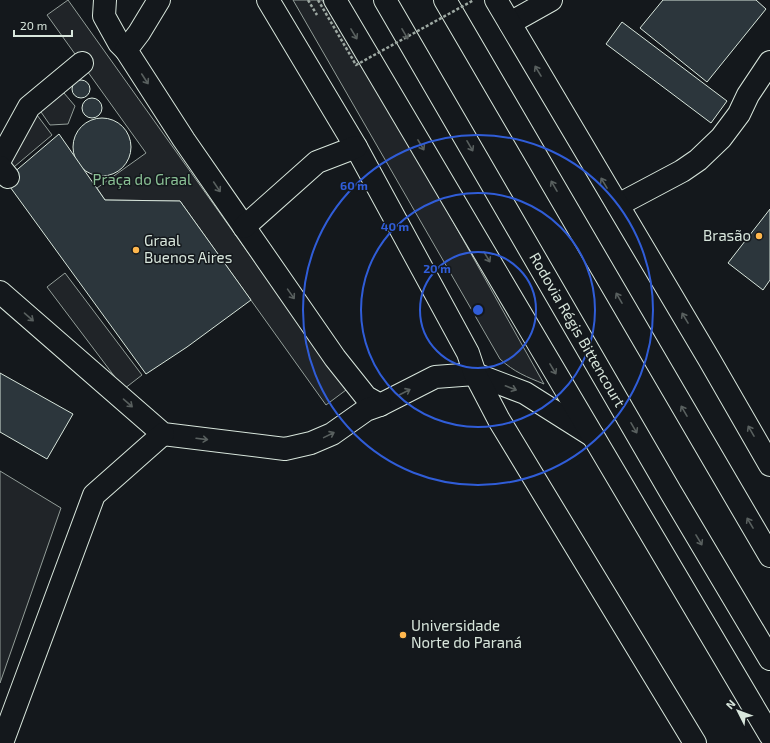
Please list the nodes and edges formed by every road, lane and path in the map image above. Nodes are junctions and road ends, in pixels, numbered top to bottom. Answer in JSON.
{"nodes":[{"id":1,"x":105,"y":0,"type":"edge"},
{"id":2,"x":159,"y":0,"type":"edge"},
{"id":3,"x":268,"y":0,"type":"edge"},
{"id":4,"x":318,"y":0,"type":"edge"},
{"id":5,"x":335,"y":0,"type":"edge"},
{"id":6,"x":385,"y":0,"type":"edge"},
{"id":7,"x":445,"y":0,"type":"edge"},
{"id":8,"x":474,"y":0,"type":"edge"},
{"id":9,"x":496,"y":0,"type":"edge"},
{"id":10,"x":540,"y":3,"type":"edge"},
{"id":11,"x":510,"y":23,"type":"junction"},
{"id":12,"x":126,"y":50,"type":"junction"},
{"id":13,"x":770,"y":62,"type":"edge"},
{"id":14,"x":82,"y":63,"type":"dead end"},
{"id":15,"x":356,"y":147,"type":"junction"},
{"id":16,"x":3,"y":168,"type":"edge"},
{"id":17,"x":618,"y":205,"type":"junction"},
{"id":18,"x":244,"y":227,"type":"junction"},
{"id":19,"x":0,"y":292,"type":"edge"},
{"id":20,"x":475,"y":374,"type":"junction"},
{"id":21,"x":380,"y":405,"type":"junction"},
{"id":22,"x":163,"y":434,"type":"junction"},
{"id":23,"x":593,"y":436,"type":"junction"},
{"id":24,"x":770,"y":465,"type":"edge"},
{"id":25,"x":770,"y":556,"type":"edge"},
{"id":26,"x":770,"y":659,"type":"edge"},
{"id":27,"x":770,"y":735,"type":"edge"},
{"id":28,"x":2,"y":743,"type":"edge"},
{"id":29,"x":695,"y":743,"type":"edge"}],
"edges":[{"from":1,"to":12,"type":"main road"},
{"from":2,"to":12,"type":"main road"},
{"from":3,"to":15,"type":"main road"},
{"from":4,"to":8,"type":"path","bridge":true},
{"from":5,"to":23,"type":"main road","one_way":true},
{"from":6,"to":26,"type":"main road","name":"Rodovia Régis Bittencourt","one_way":true},
{"from":25,"to":7,"type":"main road","one_way":true},
{"from":9,"to":11,"type":"main road"},
{"from":10,"to":11,"type":"main road"},
{"from":17,"to":11,"type":"main road","one_way":true},
{"from":12,"to":18,"type":"main road","one_way":true},
{"from":13,"to":17,"type":"main road"},
{"from":14,"to":16,"type":"main road"},
{"from":15,"to":18,"type":"main road"},
{"from":15,"to":20,"type":"main road"},
{"from":24,"to":17,"type":"main road","one_way":true},
{"from":18,"to":21,"type":"main road","one_way":true},
{"from":19,"to":22,"type":"main road","one_way":true},
{"from":21,"to":20,"type":"main road","one_way":true},
{"from":20,"to":23,"type":"main road","one_way":true},
{"from":20,"to":29,"type":"main road"},
{"from":22,"to":21,"type":"main road","one_way":true},
{"from":22,"to":28,"type":"main road"},
{"from":23,"to":27,"type":"main road"}]}
